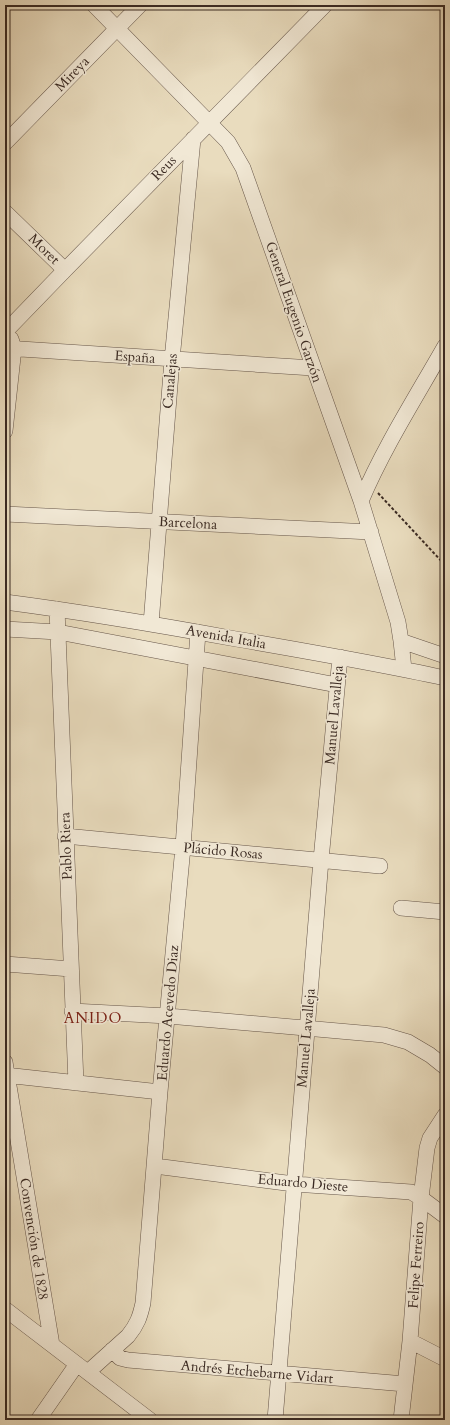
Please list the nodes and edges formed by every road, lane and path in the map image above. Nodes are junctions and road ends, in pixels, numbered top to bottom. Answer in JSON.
{"nodes":[{"id":1,"x":94,"y":5,"type":"edge"},
{"id":2,"x":140,"y":5,"type":"edge"},
{"id":3,"x":325,"y":5,"type":"edge"},
{"id":4,"x":117,"y":28,"type":"junction"},
{"id":5,"x":210,"y":122,"type":"junction"},
{"id":6,"x":193,"y":139,"type":"junction"},
{"id":7,"x":5,"y":142,"type":"edge"},
{"id":8,"x":5,"y":212,"type":"edge"},
{"id":9,"x":65,"y":270,"type":"junction"},
{"id":10,"x":7,"y":330,"type":"edge"},
{"id":11,"x":445,"y":346,"type":"edge"},
{"id":12,"x":10,"y":348,"type":"edge"},
{"id":13,"x":172,"y":360,"type":"junction"},
{"id":14,"x":313,"y":368,"type":"junction"},
{"id":15,"x":5,"y":431,"type":"edge"},
{"id":16,"x":369,"y":483,"type":"junction"},
{"id":17,"x":361,"y":501,"type":"junction"},
{"id":18,"x":5,"y":514,"type":"edge"},
{"id":19,"x":159,"y":522,"type":"junction"},
{"id":20,"x":371,"y":532,"type":"junction"},
{"id":21,"x":445,"y":564,"type":"edge"},
{"id":22,"x":5,"y":602,"type":"edge"},
{"id":23,"x":57,"y":609,"type":"junction"},
{"id":24,"x":151,"y":624,"type":"junction"},
{"id":25,"x":5,"y":629,"type":"edge"},
{"id":26,"x":58,"y":632,"type":"junction"},
{"id":27,"x":198,"y":632,"type":"junction"},
{"id":28,"x":401,"y":641,"type":"junction"},
{"id":29,"x":340,"y":656,"type":"junction"},
{"id":30,"x":445,"y":656,"type":"edge"},
{"id":31,"x":196,"y":659,"type":"junction"},
{"id":32,"x":404,"y":669,"type":"junction"},
{"id":33,"x":445,"y":678,"type":"edge"},
{"id":34,"x":337,"y":685,"type":"junction"},
{"id":35,"x":65,"y":836,"type":"junction"},
{"id":36,"x":183,"y":847,"type":"junction"},
{"id":37,"x":321,"y":860,"type":"junction"},
{"id":38,"x":380,"y":866,"type":"dead end"},
{"id":39,"x":401,"y":908,"type":"dead end"},
{"id":40,"x":445,"y":912,"type":"edge"},
{"id":41,"x":5,"y":964,"type":"edge"},
{"id":42,"x":71,"y":969,"type":"junction"},
{"id":43,"x":72,"y":1011,"type":"junction"},
{"id":44,"x":168,"y":1016,"type":"junction"},
{"id":45,"x":307,"y":1028,"type":"junction"},
{"id":46,"x":445,"y":1068,"type":"edge"},
{"id":47,"x":6,"y":1071,"type":"edge"},
{"id":48,"x":76,"y":1083,"type":"junction"},
{"id":49,"x":160,"y":1092,"type":"junction"},
{"id":50,"x":445,"y":1115,"type":"edge"},
{"id":51,"x":155,"y":1166,"type":"junction"},
{"id":52,"x":294,"y":1184,"type":"junction"},
{"id":53,"x":421,"y":1198,"type":"junction"},
{"id":54,"x":445,"y":1216,"type":"edge"},
{"id":55,"x":5,"y":1309,"type":"edge"},
{"id":56,"x":410,"y":1341,"type":"junction"},
{"id":57,"x":52,"y":1345,"type":"junction"},
{"id":58,"x":112,"y":1350,"type":"junction"},
{"id":59,"x":445,"y":1359,"type":"edge"},
{"id":60,"x":82,"y":1368,"type":"junction"},
{"id":61,"x":278,"y":1373,"type":"junction"},
{"id":62,"x":405,"y":1384,"type":"junction"},
{"id":63,"x":38,"y":1420,"type":"edge"},
{"id":64,"x":150,"y":1420,"type":"edge"},
{"id":65,"x":274,"y":1420,"type":"edge"},
{"id":66,"x":402,"y":1420,"type":"edge"}],
"edges":[{"from":1,"to":4,"type":"street","name":"General Eugenio Garzón"},
{"from":2,"to":4,"type":"street","name":"Mireya"},
{"from":3,"to":5,"type":"street","name":"Reus"},
{"from":4,"to":5,"type":"street","name":"General Eugenio Garzón"},
{"from":4,"to":7,"type":"street","name":"Mireya"},
{"from":5,"to":6,"type":"street","name":"Reus"},
{"from":5,"to":14,"type":"street","name":"General Eugenio Garzón"},
{"from":6,"to":9,"type":"street","name":"Reus"},
{"from":6,"to":13,"type":"street","name":"Canalejas"},
{"from":8,"to":9,"type":"street","name":"Moret"},
{"from":9,"to":10,"type":"street","name":"Reus"},
{"from":10,"to":12,"type":"street"},
{"from":11,"to":16,"type":"street"},
{"from":12,"to":13,"type":"street","name":"España"},
{"from":12,"to":15,"type":"street"},
{"from":13,"to":14,"type":"street","name":"España"},
{"from":13,"to":19,"type":"street","name":"Canalejas"},
{"from":14,"to":17,"type":"street","name":"General Eugenio Garzón"},
{"from":16,"to":17,"type":"street"},
{"from":16,"to":21,"type":"path"},
{"from":17,"to":20,"type":"street","name":"General Eugenio Garzón"},
{"from":18,"to":19,"type":"street","name":"Barcelona"},
{"from":19,"to":20,"type":"street","name":"Barcelona"},
{"from":19,"to":24,"type":"street","name":"Canalejas"},
{"from":20,"to":28,"type":"street","name":"General Eugenio Garzón"},
{"from":22,"to":23,"type":"street","name":"Avenida Italia"},
{"from":23,"to":24,"type":"street","name":"Avenida Italia"},
{"from":23,"to":26,"type":"street","name":"Pablo Riera"},
{"from":24,"to":27,"type":"street","name":"Avenida Italia"},
{"from":25,"to":26,"type":"street"},
{"from":26,"to":31,"type":"street"},
{"from":26,"to":35,"type":"street","name":"Pablo Riera"},
{"from":27,"to":29,"type":"street","name":"Avenida Italia"},
{"from":27,"to":31,"type":"street","name":"Eduardo Acevedo Diaz"},
{"from":28,"to":30,"type":"street"},
{"from":28,"to":32,"type":"street","name":"General Eugenio Garzón"},
{"from":29,"to":32,"type":"street","name":"Avenida Italia"},
{"from":29,"to":34,"type":"street","name":"Manuel Lavalleja"},
{"from":31,"to":34,"type":"street"},
{"from":31,"to":36,"type":"street","name":"Eduardo Acevedo Diaz"},
{"from":32,"to":33,"type":"street","name":"Avenida Italia"},
{"from":34,"to":37,"type":"street","name":"Manuel Lavalleja"},
{"from":35,"to":36,"type":"street","name":"Plácido Rosas"},
{"from":35,"to":42,"type":"street","name":"Pablo Riera"},
{"from":36,"to":37,"type":"street","name":"Plácido Rosas"},
{"from":36,"to":44,"type":"street","name":"Eduardo Acevedo Diaz"},
{"from":37,"to":38,"type":"street","name":"Plácido Rosas"},
{"from":37,"to":45,"type":"street","name":"Manuel Lavalleja"},
{"from":39,"to":40,"type":"street"},
{"from":41,"to":42,"type":"street"},
{"from":42,"to":43,"type":"street","name":"Pablo Riera"},
{"from":43,"to":44,"type":"street"},
{"from":43,"to":48,"type":"street","name":"Pablo Riera"},
{"from":44,"to":45,"type":"street"},
{"from":44,"to":49,"type":"street","name":"Eduardo Acevedo Diaz"},
{"from":45,"to":46,"type":"street"},
{"from":45,"to":52,"type":"street","name":"Manuel Lavalleja"},
{"from":47,"to":48,"type":"street"},
{"from":47,"to":57,"type":"street","name":"Convención de 1828"},
{"from":48,"to":49,"type":"street"},
{"from":49,"to":51,"type":"street","name":"Eduardo Acevedo Diaz"},
{"from":50,"to":53,"type":"street","name":"Felipe Ferreiro"},
{"from":51,"to":52,"type":"street","name":"Eduardo Dieste"},
{"from":51,"to":58,"type":"street","name":"Eduardo Acevedo Diaz"},
{"from":52,"to":53,"type":"street","name":"Eduardo Dieste"},
{"from":52,"to":61,"type":"street","name":"Manuel Lavalleja"},
{"from":53,"to":54,"type":"street","name":"Eduardo Dieste"},
{"from":53,"to":56,"type":"street","name":"Felipe Ferreiro"},
{"from":55,"to":57,"type":"street"},
{"from":56,"to":59,"type":"street"},
{"from":56,"to":62,"type":"street","name":"Felipe Ferreiro"},
{"from":57,"to":60,"type":"street"},
{"from":58,"to":60,"type":"street","name":"Eduardo Acevedo Diaz"},
{"from":58,"to":61,"type":"street","name":"Andrés Etchebarne Vidart"},
{"from":60,"to":63,"type":"street","name":"Eduardo Acevedo Diaz"},
{"from":60,"to":64,"type":"street"},
{"from":61,"to":62,"type":"street","name":"Andrés Etchebarne Vidart"},
{"from":61,"to":65,"type":"street","name":"Manuel Lavalleja"},
{"from":62,"to":66,"type":"street","name":"Felipe Ferreiro"}]}
